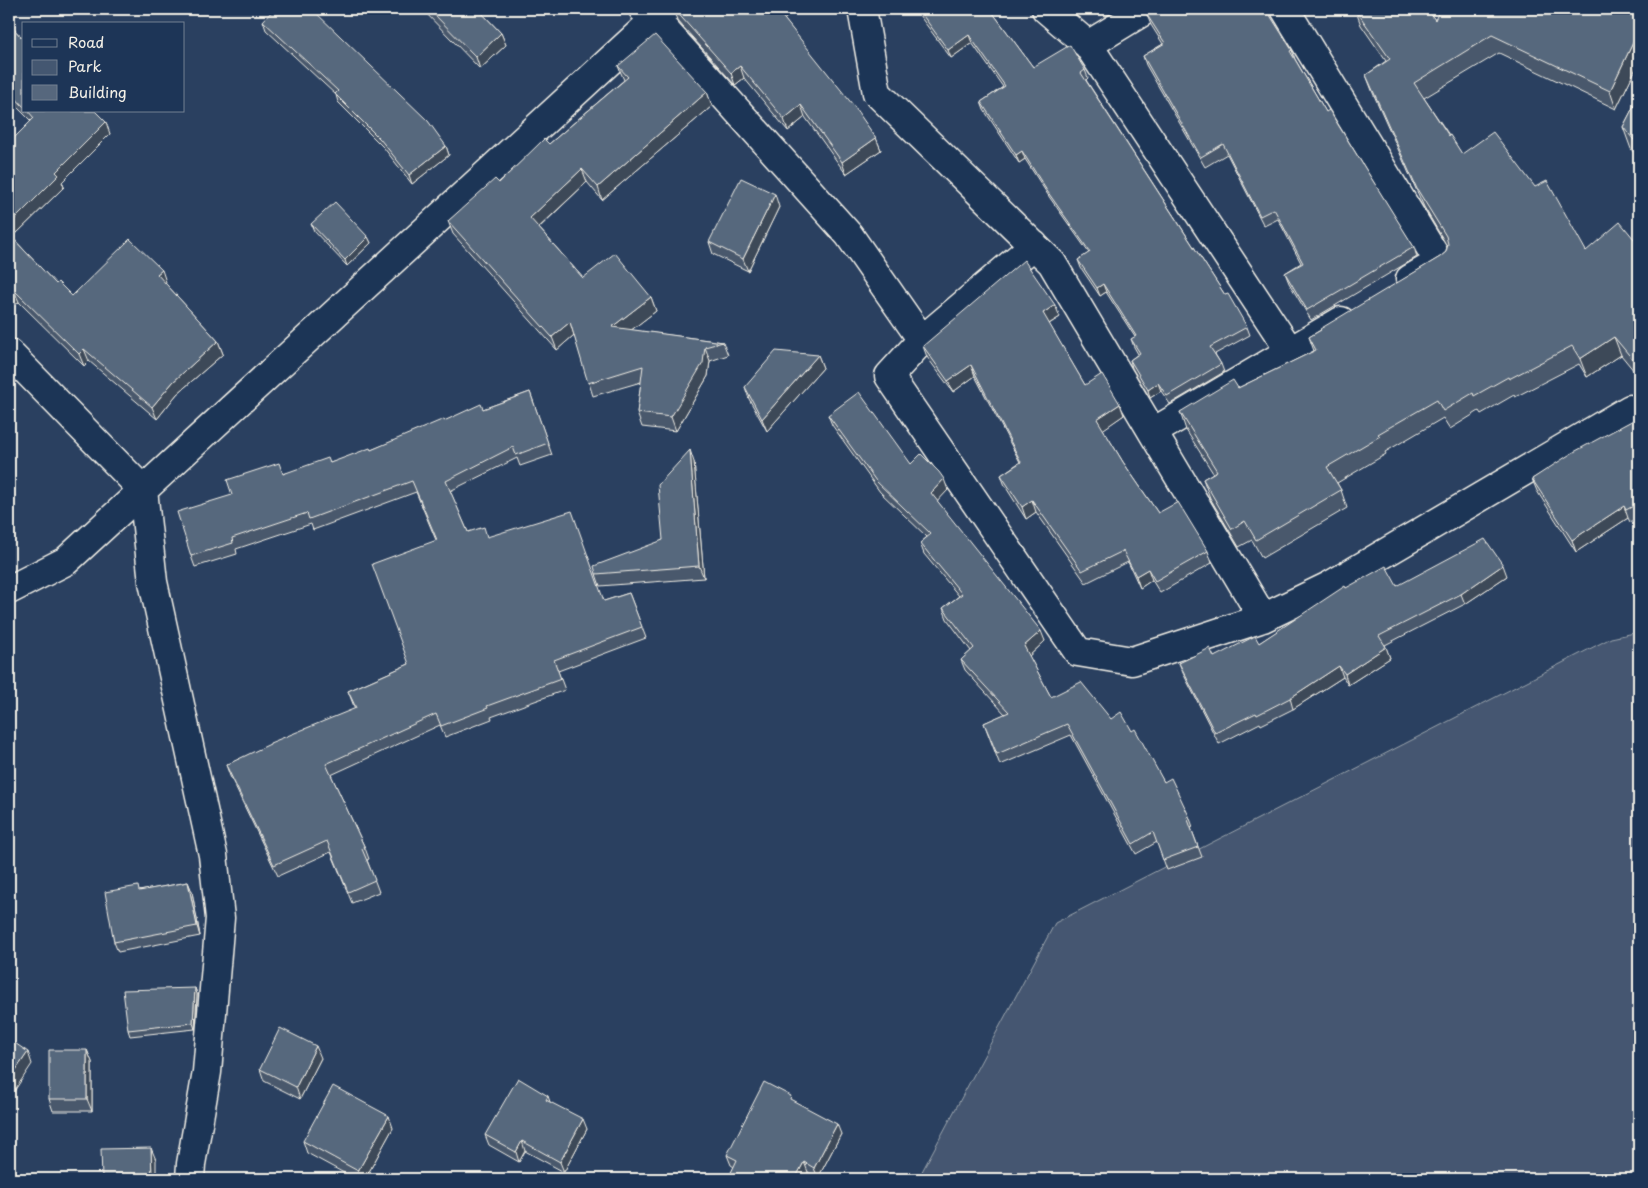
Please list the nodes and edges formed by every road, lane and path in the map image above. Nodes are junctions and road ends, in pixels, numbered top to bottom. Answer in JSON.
{"nodes":[{"id":1,"x":862,"y":9,"type":"edge"},
{"id":2,"x":1046,"y":9,"type":"edge"},
{"id":3,"x":1147,"y":9,"type":"edge"},
{"id":4,"x":1285,"y":9,"type":"edge"},
{"id":5,"x":654,"y":12,"type":"edge"},
{"id":6,"x":1088,"y":45,"type":"junction"},
{"id":7,"x":1034,"y":245,"type":"junction"},
{"id":8,"x":1389,"y":292,"type":"edge"},
{"id":9,"x":1364,"y":307,"type":"edge"},
{"id":10,"x":922,"y":340,"type":"junction"},
{"id":11,"x":1290,"y":351,"type":"junction"},
{"id":12,"x":9,"y":353,"type":"edge"},
{"id":13,"x":1630,"y":409,"type":"dead end"},
{"id":14,"x":1153,"y":432,"type":"junction"},
{"id":15,"x":143,"y":490,"type":"junction"},
{"id":16,"x":9,"y":590,"type":"edge"},
{"id":17,"x":1263,"y":618,"type":"junction"},
{"id":18,"x":190,"y":1179,"type":"edge"}],
"edges":[{"from":1,"to":7,"type":"street"},
{"from":2,"to":6,"type":"street"},
{"from":3,"to":6,"type":"street"},
{"from":4,"to":8,"type":"street"},
{"from":5,"to":10,"type":"street"},
{"from":5,"to":15,"type":"street"},
{"from":6,"to":11,"type":"street"},
{"from":7,"to":10,"type":"street"},
{"from":7,"to":14,"type":"street"},
{"from":9,"to":11,"type":"street"},
{"from":10,"to":17,"type":"street"},
{"from":11,"to":14,"type":"street"},
{"from":12,"to":15,"type":"street"},
{"from":13,"to":17,"type":"street"},
{"from":14,"to":17,"type":"street"},
{"from":15,"to":16,"type":"street"},
{"from":15,"to":18,"type":"street"}]}
